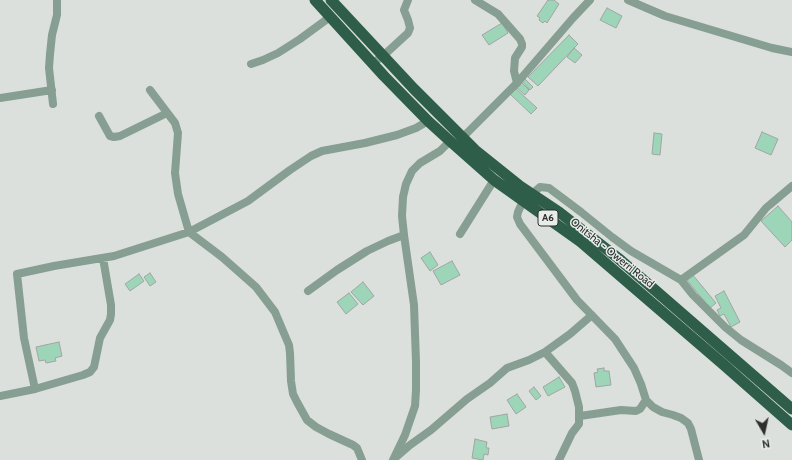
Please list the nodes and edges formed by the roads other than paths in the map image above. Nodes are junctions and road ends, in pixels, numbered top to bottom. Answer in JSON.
{"nodes":[{"id":1,"x":57,"y":0,"type":"edge"},
{"id":2,"x":315,"y":0,"type":"edge"},
{"id":3,"x":331,"y":0,"type":"edge"},
{"id":4,"x":408,"y":0,"type":"edge"},
{"id":5,"x":475,"y":0,"type":"edge"},
{"id":6,"x":590,"y":0,"type":"edge"},
{"id":7,"x":628,"y":0,"type":"edge"},
{"id":8,"x":330,"y":17,"type":"junction"},
{"id":9,"x":792,"y":52,"type":"edge"},
{"id":10,"x":382,"y":56,"type":"junction"},
{"id":11,"x":373,"y":63,"type":"junction"},
{"id":12,"x":251,"y":64,"type":"dead end"},
{"id":13,"x":517,"y":83,"type":"junction"},
{"id":14,"x":52,"y":90,"type":"junction"},
{"id":15,"x":150,"y":90,"type":"dead end"},
{"id":16,"x":0,"y":98,"type":"edge"},
{"id":17,"x":53,"y":104,"type":"dead end"},
{"id":18,"x":167,"y":113,"type":"junction"},
{"id":19,"x":99,"y":116,"type":"dead end"},
{"id":20,"x":428,"y":121,"type":"junction"},
{"id":21,"x":462,"y":138,"type":"junction"},
{"id":22,"x":450,"y":141,"type":"junction"},
{"id":23,"x":494,"y":180,"type":"junction"},
{"id":24,"x":792,"y":186,"type":"edge"},
{"id":25,"x":532,"y":194,"type":"junction"},
{"id":26,"x":523,"y":201,"type":"junction"},
{"id":27,"x":189,"y":232,"type":"junction"},
{"id":28,"x":460,"y":234,"type":"dead end"},
{"id":29,"x":404,"y":235,"type":"junction"},
{"id":30,"x":102,"y":258,"type":"junction"},
{"id":31,"x":681,"y":280,"type":"junction"},
{"id":32,"x":308,"y":291,"type":"dead end"},
{"id":33,"x":592,"y":314,"type":"junction"},
{"id":34,"x":545,"y":352,"type":"junction"},
{"id":35,"x":792,"y":373,"type":"edge"},
{"id":36,"x":35,"y":389,"type":"junction"},
{"id":37,"x":0,"y":396,"type":"edge"},
{"id":38,"x":646,"y":400,"type":"junction"},
{"id":39,"x":792,"y":409,"type":"edge"},
{"id":40,"x":580,"y":416,"type":"junction"},
{"id":41,"x":792,"y":425,"type":"edge"},
{"id":42,"x":362,"y":460,"type":"edge"},
{"id":43,"x":393,"y":460,"type":"edge"},
{"id":44,"x":559,"y":460,"type":"edge"},
{"id":45,"x":699,"y":460,"type":"edge"}],
"edges":[{"from":1,"to":14,"type":"street"},
{"from":2,"to":8,"type":"highway","name":"Onitsha - Owerri Road","number":"A6"},
{"from":3,"to":10,"type":"highway","name":"Onitsha - Owerri Road","number":"A6"},
{"from":4,"to":10,"type":"street"},
{"from":5,"to":13,"type":"street"},
{"from":6,"to":13,"type":"street"},
{"from":7,"to":9,"type":"street"},
{"from":8,"to":11,"type":"highway","name":"Onitsha - Owerri Road","number":"A6"},
{"from":8,"to":12,"type":"street"},
{"from":10,"to":11,"type":"street"},
{"from":10,"to":21,"type":"highway","name":"Onitsha - Owerri Road","number":"A6"},
{"from":11,"to":20,"type":"highway","name":"Onitsha - Owerri Road","number":"A6"},
{"from":13,"to":21,"type":"street"},
{"from":14,"to":16,"type":"street"},
{"from":14,"to":17,"type":"street"},
{"from":15,"to":18,"type":"street"},
{"from":18,"to":19,"type":"street"},
{"from":18,"to":27,"type":"street"},
{"from":20,"to":22,"type":"highway","name":"Onitsha - Owerri Road","number":"A6"},
{"from":20,"to":27,"type":"street"},
{"from":21,"to":25,"type":"highway","name":"Onitsha - Owerri Road","number":"A6"},
{"from":22,"to":23,"type":"highway","name":"Onitsha - Owerri Road","number":"A6"},
{"from":22,"to":29,"type":"street"},
{"from":23,"to":26,"type":"highway","name":"Onitsha - Owerri Road","number":"A6"},
{"from":23,"to":28,"type":"street"},
{"from":24,"to":31,"type":"street"},
{"from":25,"to":31,"type":"street"},
{"from":25,"to":39,"type":"highway","name":"Onitsha - Owerri Road","number":"A6"},
{"from":26,"to":33,"type":"street"},
{"from":26,"to":41,"type":"highway","name":"Onitsha - Owerri Road","number":"A6"},
{"from":27,"to":30,"type":"street"},
{"from":27,"to":42,"type":"street"},
{"from":29,"to":32,"type":"street"},
{"from":29,"to":43,"type":"street"},
{"from":30,"to":36,"type":"street"},
{"from":30,"to":36,"type":"street"},
{"from":31,"to":35,"type":"street"},
{"from":33,"to":34,"type":"street"},
{"from":33,"to":38,"type":"street"},
{"from":34,"to":40,"type":"street"},
{"from":34,"to":43,"type":"street"},
{"from":36,"to":37,"type":"street"},
{"from":38,"to":40,"type":"street"},
{"from":38,"to":45,"type":"street"},
{"from":40,"to":44,"type":"street"}]}
